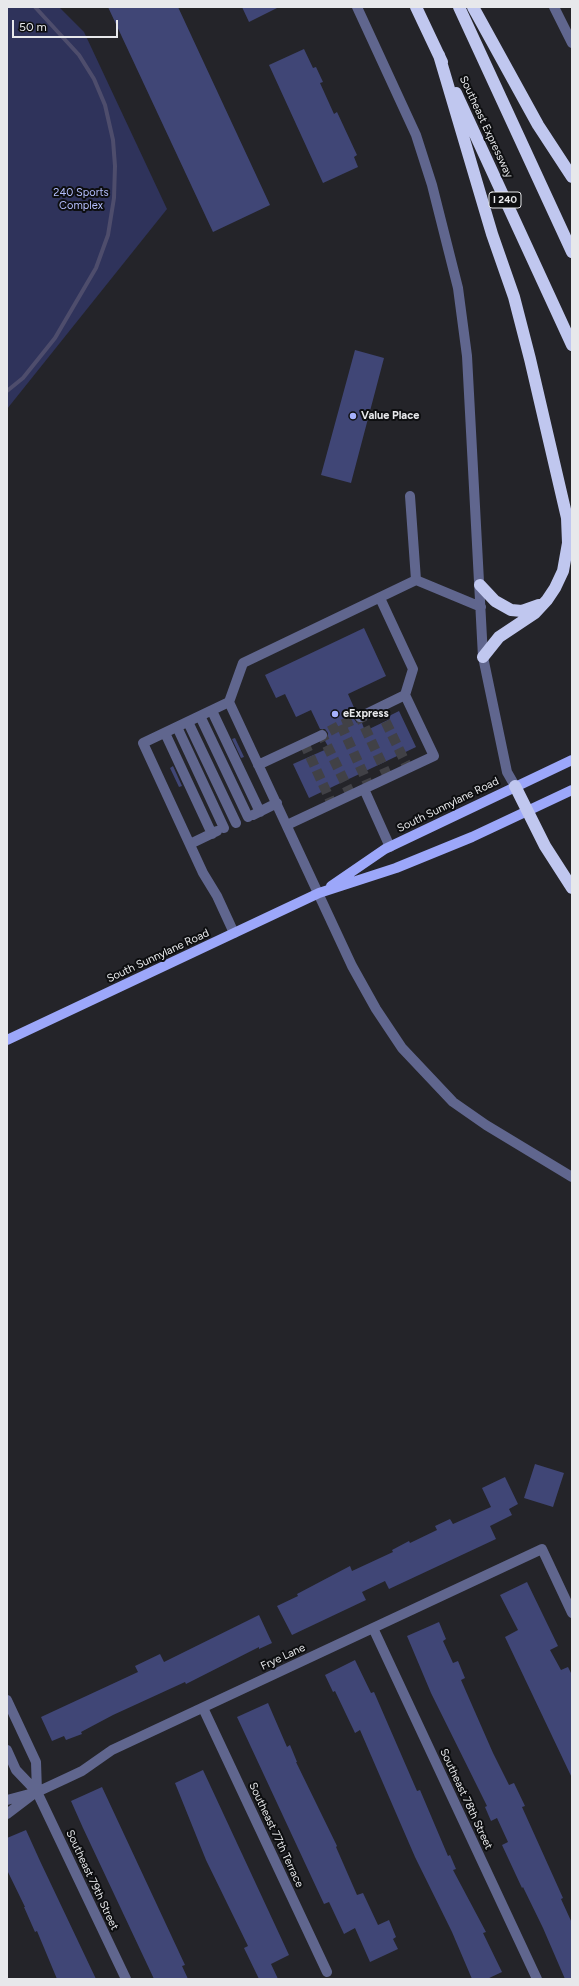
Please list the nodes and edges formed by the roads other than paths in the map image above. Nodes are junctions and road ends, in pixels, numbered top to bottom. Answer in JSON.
{"nodes":[{"id":1,"x":357,"y":7,"type":"edge"},
{"id":2,"x":416,"y":7,"type":"edge"},
{"id":3,"x":459,"y":7,"type":"edge"},
{"id":4,"x":473,"y":7,"type":"edge"},
{"id":5,"x":554,"y":7,"type":"edge"},
{"id":6,"x":572,"y":43,"type":"edge"},
{"id":7,"x":439,"y":55,"type":"junction"},
{"id":8,"x":572,"y":177,"type":"edge"},
{"id":9,"x":572,"y":252,"type":"edge"},
{"id":10,"x":572,"y":345,"type":"edge"},
{"id":11,"x":410,"y":496,"type":"dead end"},
{"id":12,"x":416,"y":580,"type":"junction"},
{"id":13,"x":480,"y":585,"type":"junction"},
{"id":14,"x":380,"y":598,"type":"junction"},
{"id":15,"x":547,"y":600,"type":"junction"},
{"id":16,"x":481,"y":607,"type":"junction"},
{"id":17,"x":483,"y":657,"type":"junction"},
{"id":18,"x":405,"y":695,"type":"junction"},
{"id":19,"x":229,"y":702,"type":"junction"},
{"id":20,"x":212,"y":711,"type":"junction"},
{"id":21,"x":200,"y":716,"type":"junction"},
{"id":22,"x":360,"y":717,"type":"dead end"},
{"id":23,"x":188,"y":722,"type":"junction"},
{"id":24,"x":176,"y":727,"type":"junction"},
{"id":25,"x":165,"y":733,"type":"junction"},
{"id":26,"x":322,"y":734,"type":"dead end"},
{"id":27,"x":572,"y":760,"type":"edge"},
{"id":28,"x":258,"y":765,"type":"junction"},
{"id":29,"x":515,"y":786,"type":"junction"},
{"id":30,"x":364,"y":789,"type":"junction"},
{"id":31,"x":572,"y":790,"type":"edge"},
{"id":32,"x":277,"y":803,"type":"junction"},
{"id":33,"x":527,"y":811,"type":"junction"},
{"id":34,"x":260,"y":812,"type":"junction"},
{"id":35,"x":248,"y":817,"type":"junction"},
{"id":36,"x":236,"y":823,"type":"junction"},
{"id":37,"x":287,"y":825,"type":"junction"},
{"id":38,"x":224,"y":828,"type":"junction"},
{"id":39,"x":212,"y":834,"type":"junction"},
{"id":40,"x":190,"y":844,"type":"junction"},
{"id":41,"x":390,"y":847,"type":"junction"},
{"id":42,"x":572,"y":888,"type":"edge"},
{"id":43,"x":319,"y":894,"type":"junction"},
{"id":44,"x":234,"y":933,"type":"junction"},
{"id":45,"x":7,"y":1040,"type":"edge"},
{"id":46,"x":572,"y":1178,"type":"edge"},
{"id":47,"x":572,"y":1614,"type":"edge"},
{"id":48,"x":373,"y":1628,"type":"junction"},
{"id":49,"x":7,"y":1700,"type":"edge"},
{"id":50,"x":204,"y":1708,"type":"junction"},
{"id":51,"x":7,"y":1750,"type":"edge"},
{"id":52,"x":37,"y":1792,"type":"junction"},
{"id":53,"x":7,"y":1800,"type":"edge"},
{"id":54,"x":7,"y":1814,"type":"edge"},
{"id":55,"x":327,"y":1972,"type":"dead end"},
{"id":56,"x":126,"y":1979,"type":"edge"},
{"id":57,"x":537,"y":1979,"type":"edge"}],
"edges":[{"from":1,"to":13,"type":"street"},
{"from":2,"to":7,"type":"highway","name":"Southeast Expressway","number":"I 240"},
{"from":3,"to":9,"type":"highway"},
{"from":4,"to":8,"type":"highway"},
{"from":5,"to":6,"type":"street"},
{"from":7,"to":10,"type":"highway","name":"Southeast Expressway","number":"I 240"},
{"from":7,"to":15,"type":"highway"},
{"from":11,"to":12,"type":"street"},
{"from":12,"to":14,"type":"street"},
{"from":12,"to":16,"type":"street"},
{"from":13,"to":15,"type":"highway"},
{"from":13,"to":16,"type":"street"},
{"from":14,"to":18,"type":"street"},
{"from":14,"to":19,"type":"street"},
{"from":15,"to":17,"type":"highway"},
{"from":16,"to":17,"type":"street"},
{"from":17,"to":29,"type":"street"},
{"from":18,"to":22,"type":"street"},
{"from":18,"to":30,"type":"street"},
{"from":19,"to":20,"type":"street"},
{"from":19,"to":28,"type":"street"},
{"from":20,"to":21,"type":"street"},
{"from":20,"to":34,"type":"street"},
{"from":21,"to":23,"type":"street"},
{"from":21,"to":35,"type":"street"},
{"from":23,"to":24,"type":"street"},
{"from":23,"to":36,"type":"street"},
{"from":24,"to":25,"type":"street"},
{"from":24,"to":38,"type":"street"},
{"from":25,"to":39,"type":"street"},
{"from":25,"to":40,"type":"street"},
{"from":26,"to":28,"type":"street"},
{"from":27,"to":29,"type":"main road","name":"South Sunnylane Road"},
{"from":28,"to":32,"type":"street"},
{"from":29,"to":33,"type":"highway"},
{"from":29,"to":41,"type":"main road","name":"South Sunnylane Road"},
{"from":30,"to":37,"type":"street"},
{"from":30,"to":41,"type":"street"},
{"from":31,"to":33,"type":"main road","name":"South Sunnylane Road"},
{"from":32,"to":34,"type":"street"},
{"from":32,"to":37,"type":"street"},
{"from":33,"to":42,"type":"highway"},
{"from":33,"to":43,"type":"main road","name":"South Sunnylane Road"},
{"from":34,"to":35,"type":"street"},
{"from":35,"to":36,"type":"street"},
{"from":36,"to":38,"type":"street"},
{"from":37,"to":43,"type":"street"},
{"from":38,"to":39,"type":"street"},
{"from":39,"to":40,"type":"street"},
{"from":40,"to":44,"type":"street"},
{"from":41,"to":43,"type":"main road","name":"South Sunnylane Road"},
{"from":43,"to":44,"type":"main road","name":"South Sunnylane Road"},
{"from":43,"to":46,"type":"street"},
{"from":44,"to":45,"type":"main road","name":"South Sunnylane Road"},
{"from":47,"to":48,"type":"street","name":"Frye Lane"},
{"from":48,"to":50,"type":"street","name":"Frye Lane"},
{"from":48,"to":57,"type":"street","name":"Southeast 78th Street"},
{"from":49,"to":52,"type":"street","name":"Southeast 79th Street"},
{"from":50,"to":52,"type":"street","name":"Frye Lane"},
{"from":50,"to":55,"type":"street","name":"Southeast 77th Terrace"},
{"from":51,"to":52,"type":"street","name":"Southeast 79th Street"},
{"from":52,"to":53,"type":"street","name":"Frye Lane"},
{"from":52,"to":54,"type":"street","name":"Frye Lane"},
{"from":52,"to":56,"type":"street","name":"Southeast 79th Street"}]}
